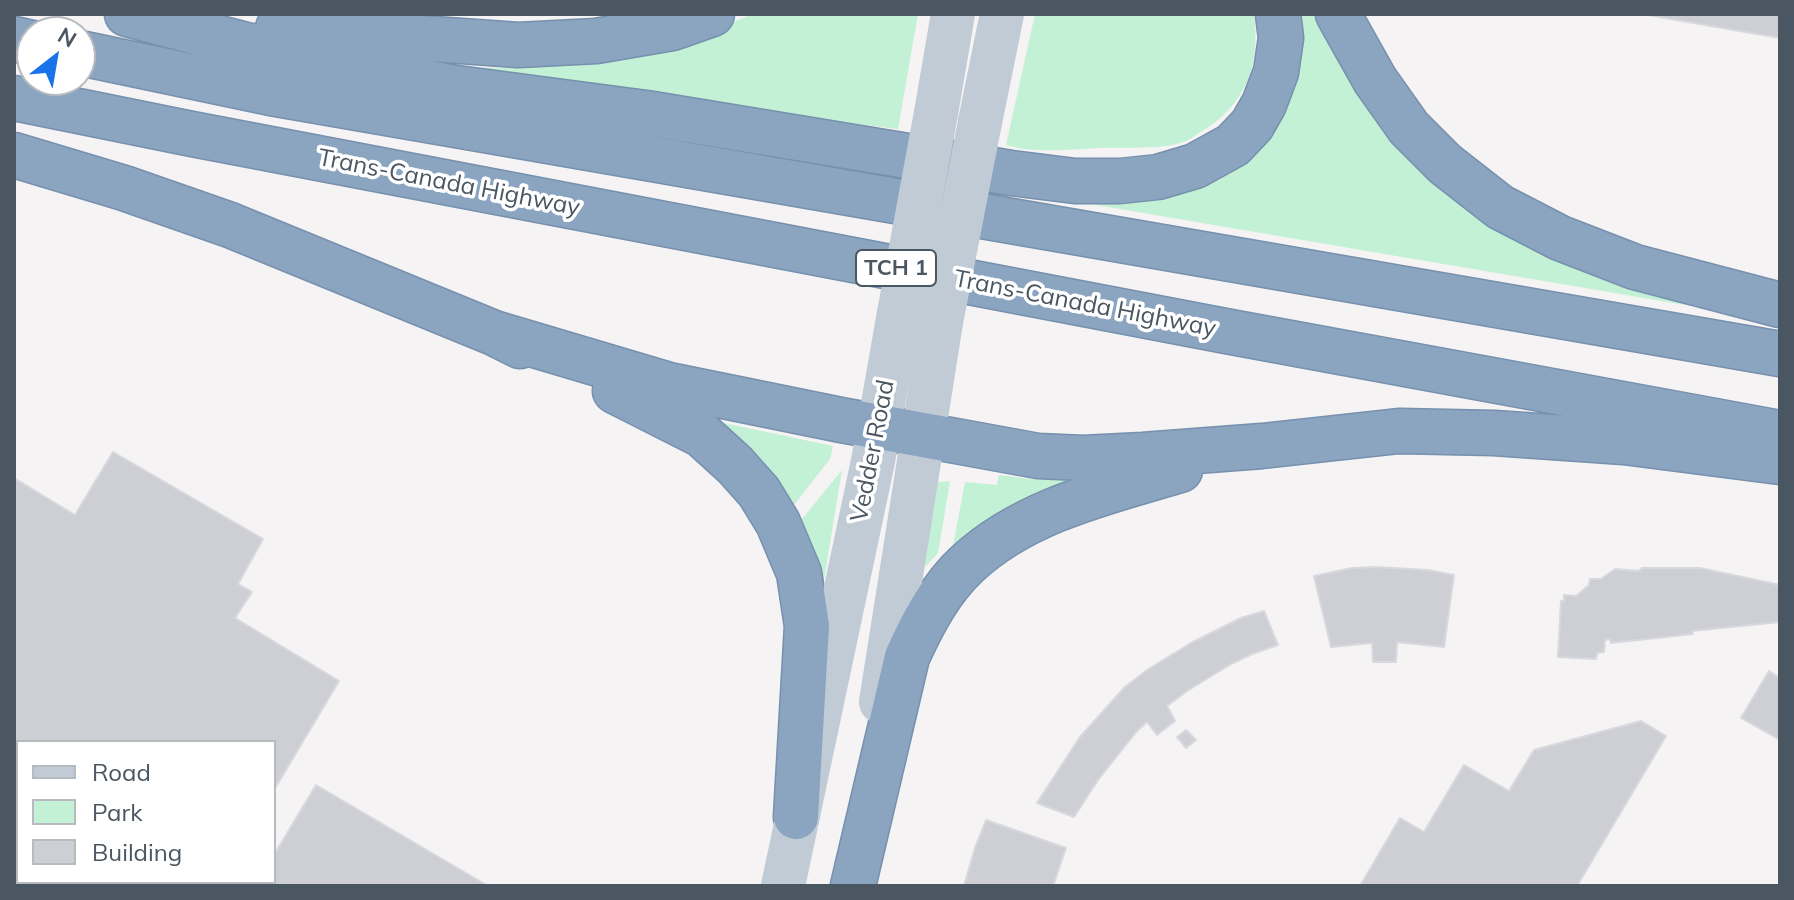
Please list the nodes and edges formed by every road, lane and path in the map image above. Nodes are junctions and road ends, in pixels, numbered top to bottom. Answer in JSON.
{"nodes":[{"id":1,"x":712,"y":14,"type":"edge"},
{"id":2,"x":953,"y":14,"type":"edge"},
{"id":3,"x":1002,"y":14,"type":"edge"},
{"id":4,"x":1278,"y":14,"type":"edge"},
{"id":5,"x":1338,"y":14,"type":"edge"},
{"id":6,"x":138,"y":17,"type":"edge"},
{"id":7,"x":96,"y":56,"type":"edge"},
{"id":8,"x":14,"y":98,"type":"edge"},
{"id":9,"x":14,"y":155,"type":"edge"},
{"id":10,"x":1780,"y":305,"type":"edge"},
{"id":11,"x":494,"y":333,"type":"junction"},
{"id":12,"x":1780,"y":354,"type":"edge"},
{"id":13,"x":879,"y":427,"type":"junction"},
{"id":14,"x":1780,"y":433,"type":"edge"},
{"id":15,"x":923,"y":435,"type":"junction"},
{"id":16,"x":1262,"y":446,"type":"junction"},
{"id":17,"x":1780,"y":462,"type":"edge"},
{"id":18,"x":796,"y":817,"type":"junction"},
{"id":19,"x":783,"y":886,"type":"edge"},
{"id":20,"x":852,"y":886,"type":"edge"}],
"edges":[{"from":1,"to":6,"type":"highway"},
{"from":2,"to":13,"type":"main road","name":"Vedder Road","bridge":true},
{"from":3,"to":15,"type":"main road","name":"Vedder Road","bridge":true},
{"from":4,"to":6,"type":"highway"},
{"from":5,"to":10,"type":"highway"},
{"from":7,"to":12,"type":"highway"},
{"from":8,"to":14,"type":"highway","name":"Trans-Canada Highway","number":"TCH 1"},
{"from":9,"to":11,"type":"highway"},
{"from":11,"to":13,"type":"highway"},
{"from":11,"to":18,"type":"highway"},
{"from":13,"to":15,"type":"highway"},
{"from":13,"to":18,"type":"main road","name":"Vedder Road"},
{"from":15,"to":16,"type":"highway"},
{"from":15,"to":20,"type":"main road","name":"Vedder Road"},
{"from":16,"to":17,"type":"highway"},
{"from":16,"to":20,"type":"highway"},
{"from":18,"to":19,"type":"main road","name":"Vedder Road"}]}
